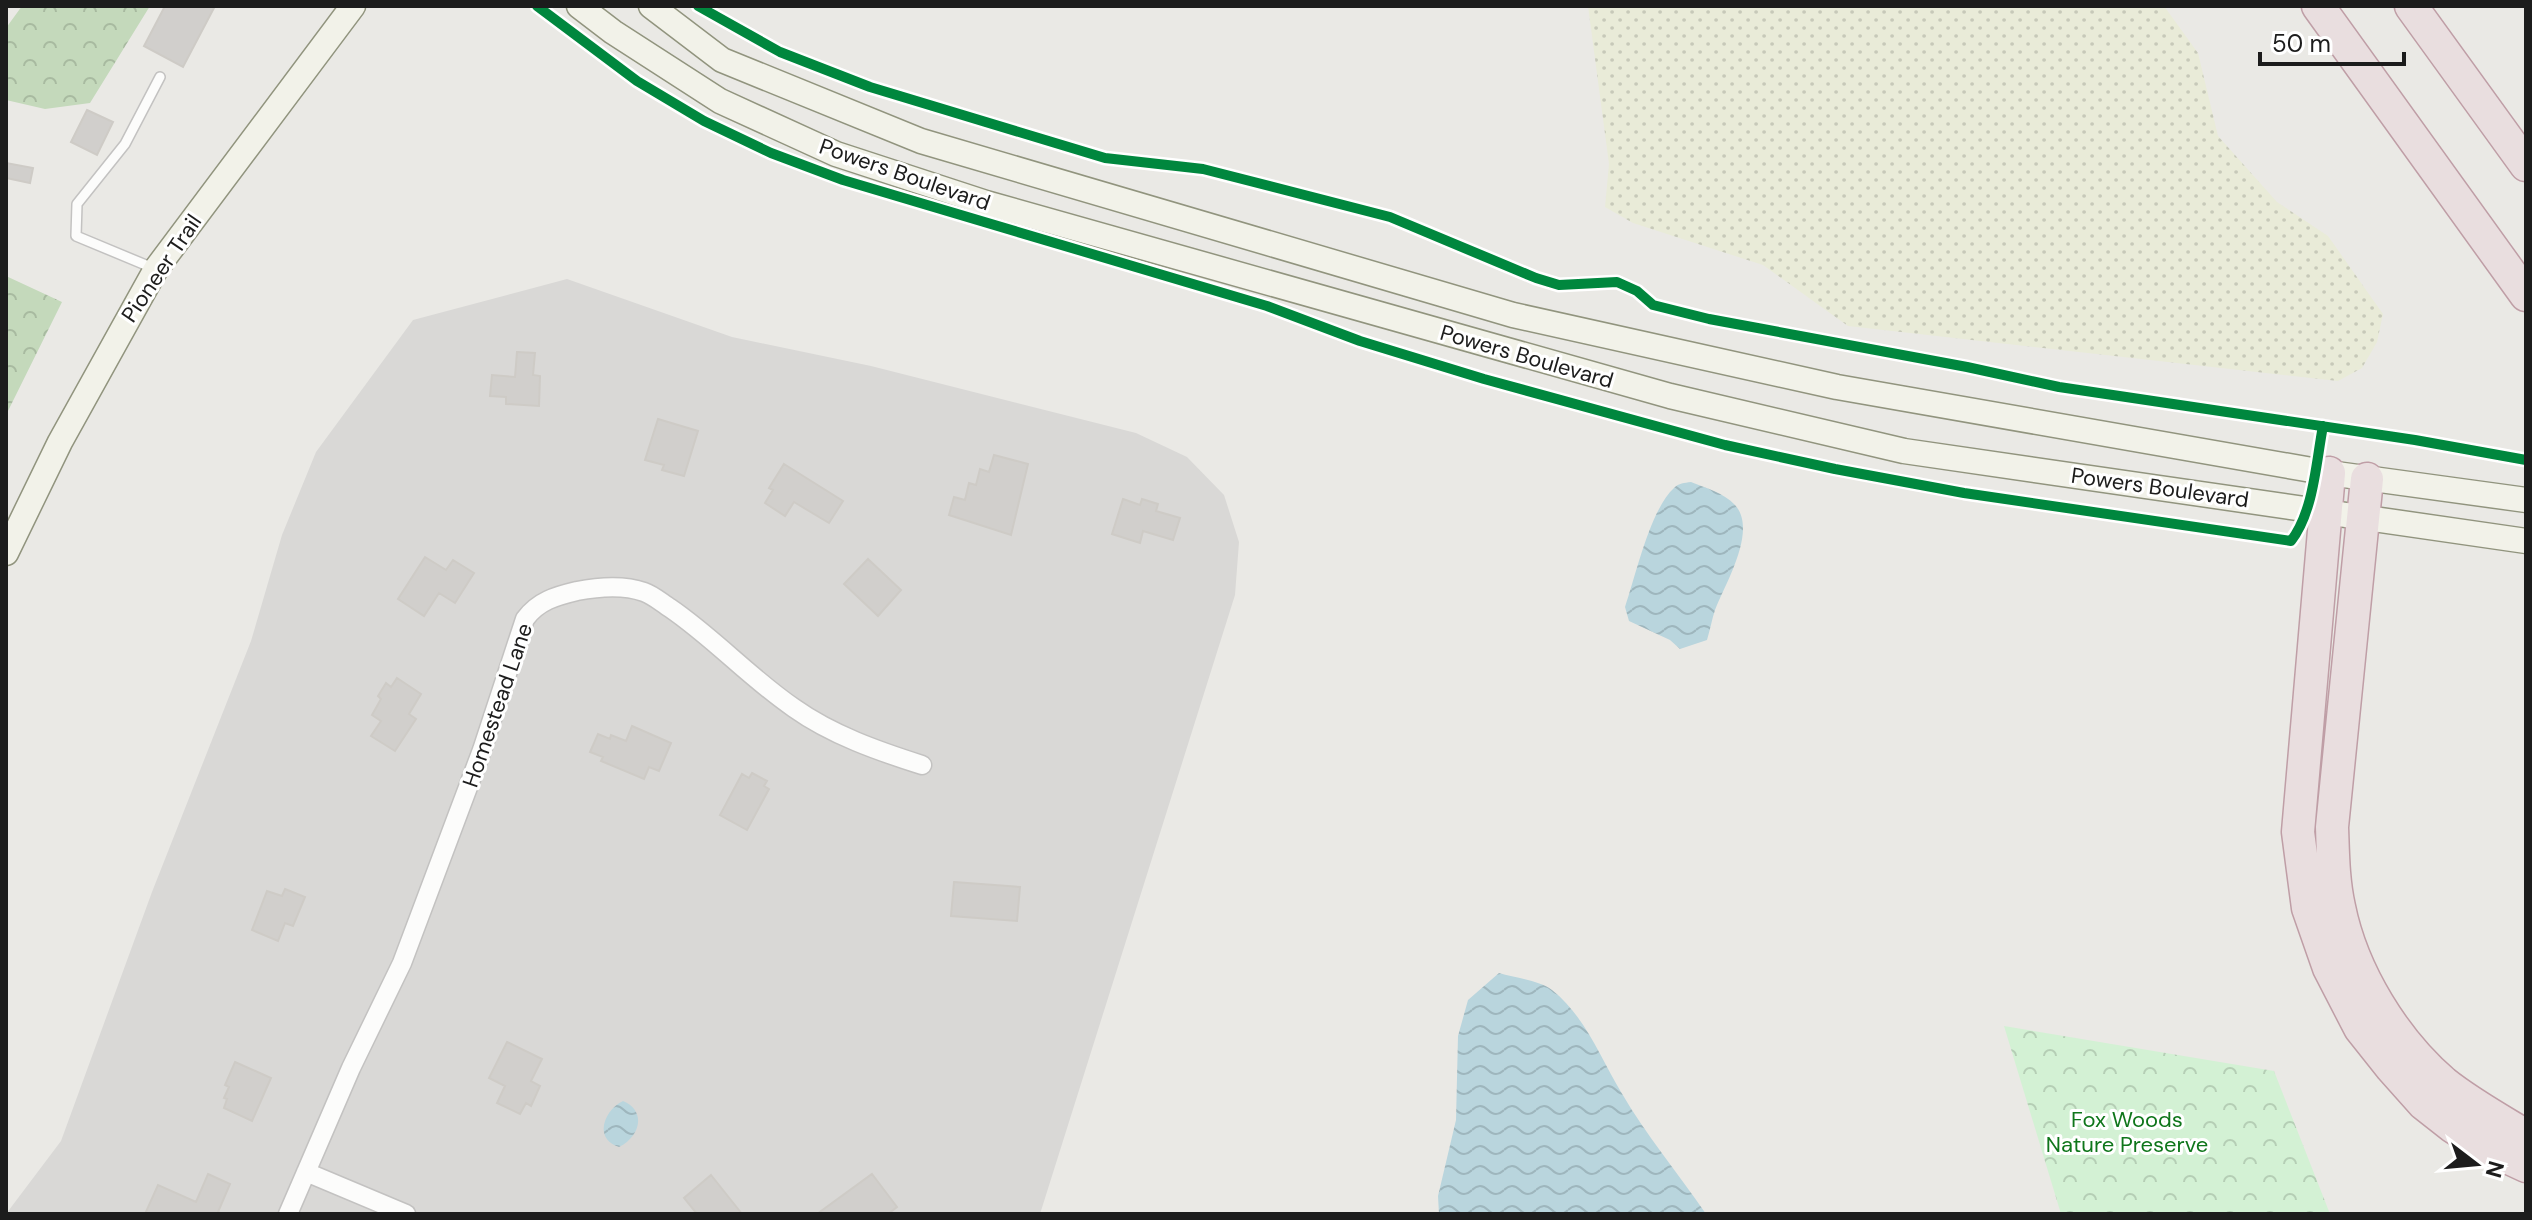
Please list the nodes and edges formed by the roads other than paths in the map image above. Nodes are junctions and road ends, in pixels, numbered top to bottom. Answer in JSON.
{"nodes":[{"id":1,"x":353,"y":6,"type":"edge"},
{"id":2,"x":579,"y":6,"type":"edge"},
{"id":3,"x":651,"y":6,"type":"edge"},
{"id":4,"x":2318,"y":6,"type":"edge"},
{"id":5,"x":2411,"y":6,"type":"edge"},
{"id":6,"x":160,"y":77,"type":"dead end"},
{"id":7,"x":2526,"y":165,"type":"edge"},
{"id":8,"x":156,"y":269,"type":"junction"},
{"id":9,"x":2526,"y":295,"type":"edge"},
{"id":10,"x":2329,"y":473,"type":"junction"},
{"id":11,"x":2367,"y":479,"type":"junction"},
{"id":12,"x":2526,"y":500,"type":"edge"},
{"id":13,"x":2325,"y":511,"type":"junction"},
{"id":14,"x":2361,"y":519,"type":"junction"},
{"id":15,"x":2526,"y":541,"type":"edge"},
{"id":16,"x":6,"y":553,"type":"edge"},
{"id":17,"x":922,"y":765,"type":"dead end"},
{"id":18,"x":2526,"y":1136,"type":"edge"},
{"id":19,"x":2526,"y":1166,"type":"edge"},
{"id":20,"x":306,"y":1172,"type":"junction"},
{"id":21,"x":288,"y":1214,"type":"edge"},
{"id":22,"x":406,"y":1214,"type":"edge"}],
"edges":[{"from":1,"to":8,"type":"main road","name":"Pioneer Trail"},
{"from":2,"to":13,"type":"main road","name":"Powers Boulevard"},
{"from":3,"to":10,"type":"main road","name":"Powers Boulevard"},
{"from":4,"to":9,"type":"highway"},
{"from":5,"to":7,"type":"highway"},
{"from":6,"to":8,"type":"lane"},
{"from":8,"to":16,"type":"main road","name":"Pioneer Trail"},
{"from":10,"to":11,"type":"main road","name":"Powers Boulevard"},
{"from":10,"to":13,"type":"highway"},
{"from":11,"to":12,"type":"main road","name":"Powers Boulevard"},
{"from":11,"to":14,"type":"highway"},
{"from":13,"to":14,"type":"main road","name":"Powers Boulevard"},
{"from":13,"to":19,"type":"highway"},
{"from":14,"to":15,"type":"main road","name":"Powers Boulevard"},
{"from":14,"to":18,"type":"highway"},
{"from":17,"to":20,"type":"street","name":"Homestead Lane"},
{"from":20,"to":21,"type":"street","name":"Homestead Lane"},
{"from":20,"to":22,"type":"street"}]}
